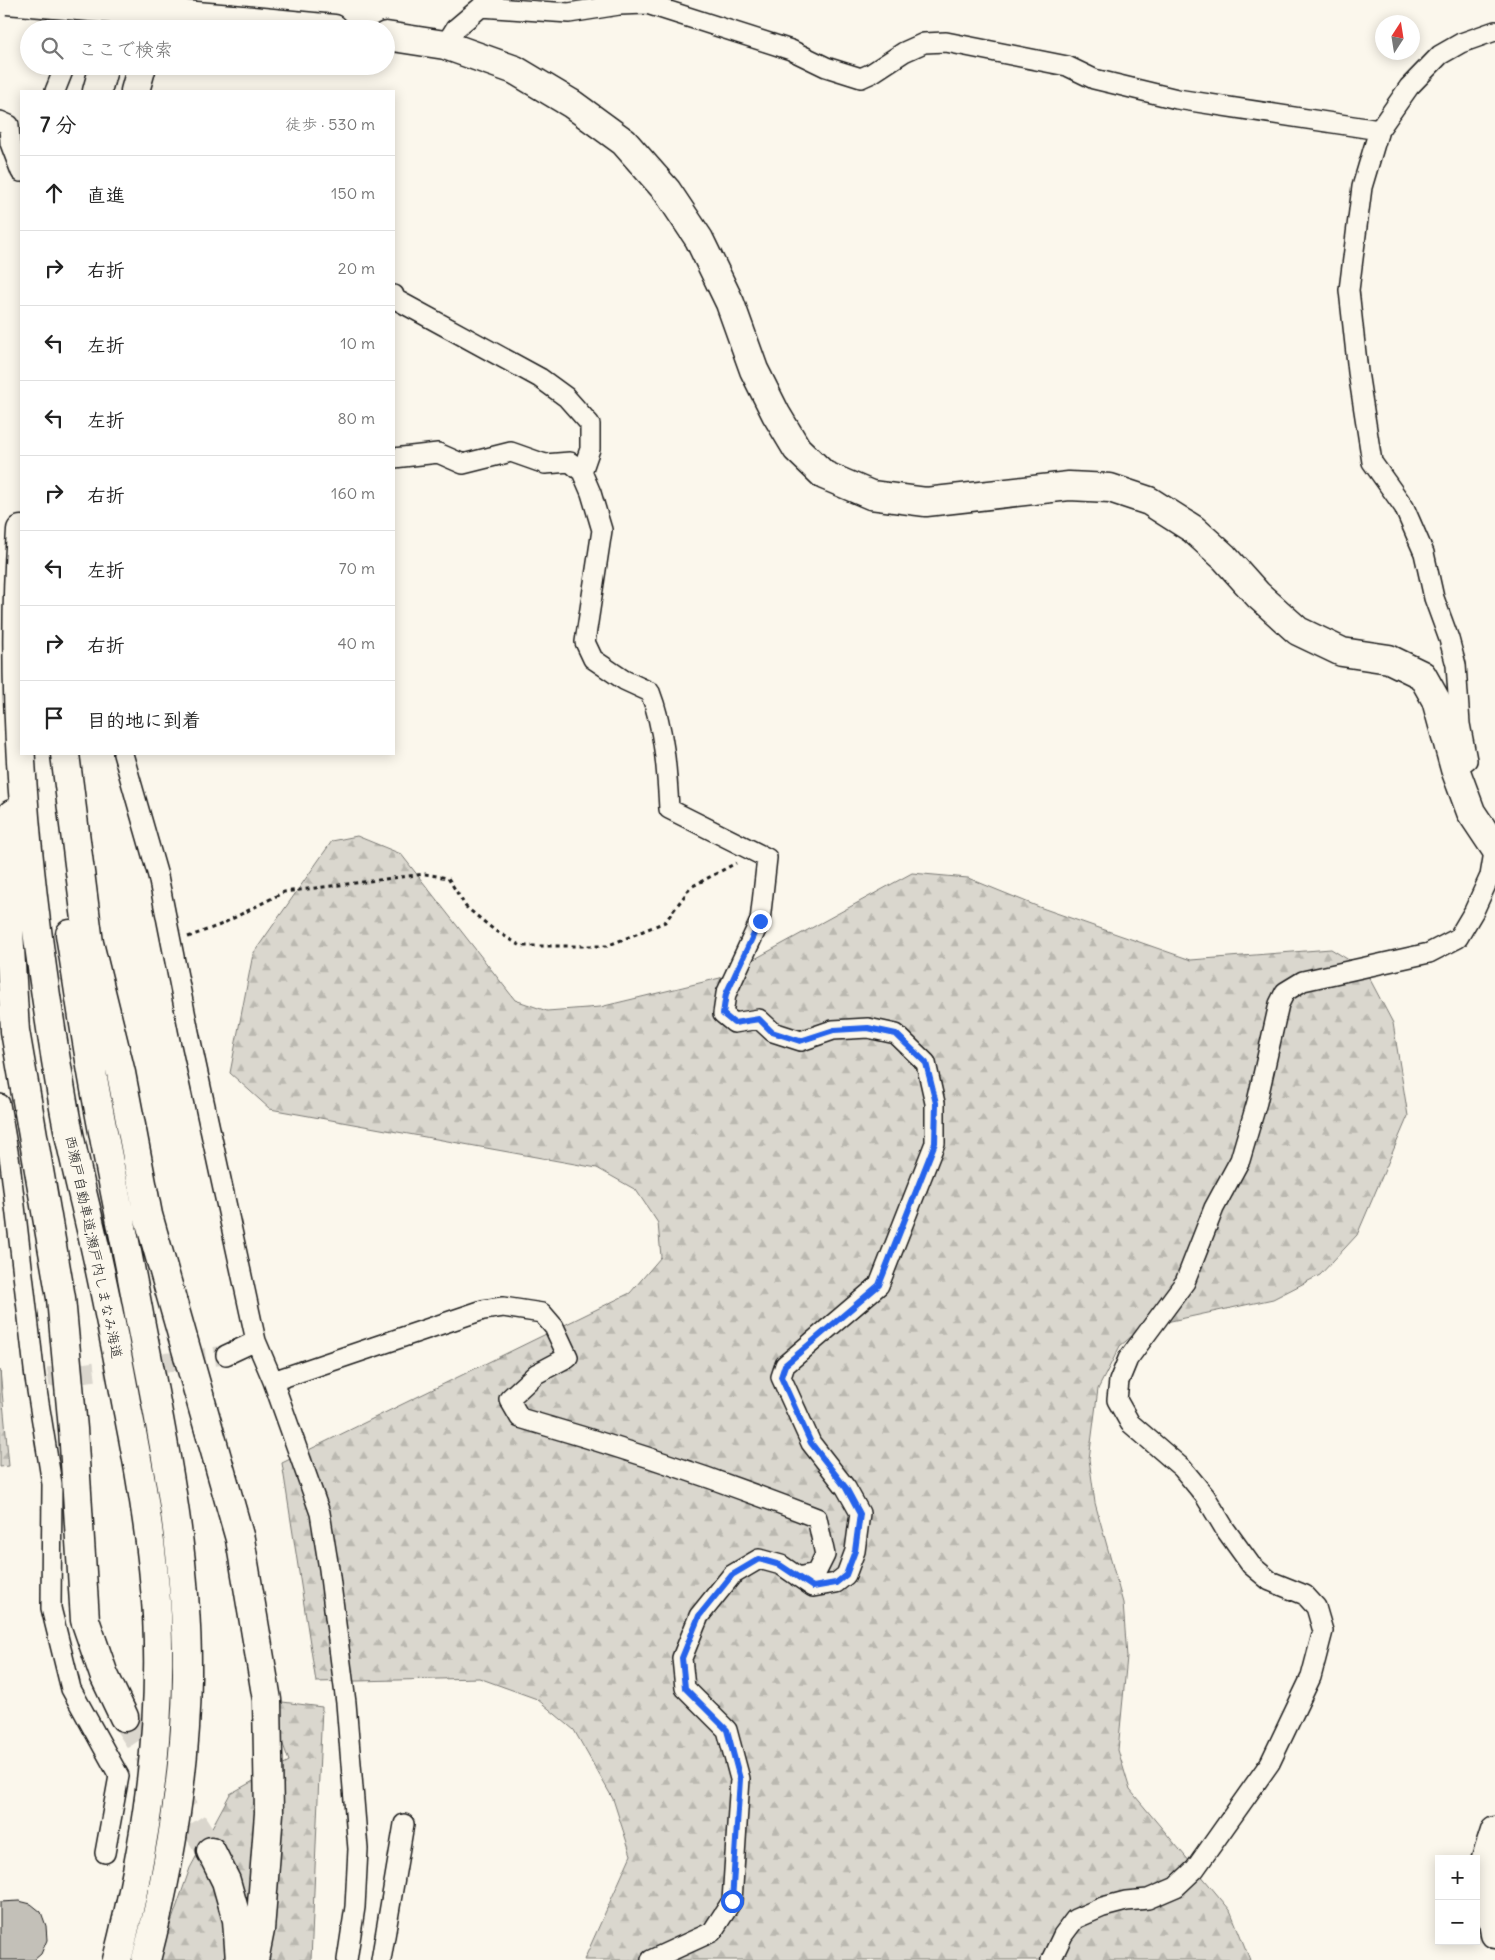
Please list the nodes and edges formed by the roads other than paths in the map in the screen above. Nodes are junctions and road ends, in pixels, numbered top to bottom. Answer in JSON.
{"nodes":[{"id":1,"x":7,"y":0,"type":"edge"},
{"id":2,"x":92,"y":0,"type":"edge"},
{"id":3,"x":123,"y":0,"type":"edge"},
{"id":4,"x":161,"y":0,"type":"edge"},
{"id":5,"x":84,"y":20,"type":"edge"},
{"id":6,"x":117,"y":20,"type":"edge"},
{"id":7,"x":155,"y":20,"type":"edge"},
{"id":8,"x":242,"y":20,"type":"edge"},
{"id":9,"x":1495,"y":31,"type":"edge"},
{"id":10,"x":395,"y":37,"type":"edge"},
{"id":11,"x":445,"y":45,"type":"junction"},
{"id":12,"x":61,"y":75,"type":"edge"},
{"id":13,"x":101,"y":75,"type":"edge"},
{"id":14,"x":139,"y":75,"type":"edge"},
{"id":15,"x":55,"y":90,"type":"edge"},
{"id":16,"x":97,"y":90,"type":"edge"},
{"id":17,"x":135,"y":90,"type":"edge"},
{"id":18,"x":0,"y":121,"type":"edge"},
{"id":19,"x":1379,"y":130,"type":"junction"},
{"id":20,"x":20,"y":166,"type":"edge"},
{"id":21,"x":395,"y":298,"type":"edge"},
{"id":22,"x":395,"y":458,"type":"edge"},
{"id":23,"x":582,"y":472,"type":"junction"},
{"id":24,"x":20,"y":567,"type":"edge"},
{"id":25,"x":19,"y":730,"type":"junction"},
{"id":26,"x":20,"y":744,"type":"edge"},
{"id":27,"x":21,"y":755,"type":"edge"},
{"id":28,"x":56,"y":755,"type":"edge"},
{"id":29,"x":65,"y":755,"type":"edge"},
{"id":30,"x":123,"y":755,"type":"edge"},
{"id":31,"x":1455,"y":769,"type":"junction"},
{"id":32,"x":1495,"y":847,"type":"edge"},
{"id":33,"x":0,"y":1104,"type":"edge"},
{"id":34,"x":256,"y":1341,"type":"junction"},
{"id":35,"x":226,"y":1355,"type":"tunnel mouth"},
{"id":36,"x":273,"y":1381,"type":"junction"},
{"id":37,"x":798,"y":1577,"type":"junction"},
{"id":38,"x":124,"y":1717,"type":"tunnel mouth"},
{"id":39,"x":404,"y":1824,"type":"dead end"},
{"id":40,"x":1495,"y":1831,"type":"edge"},
{"id":41,"x":211,"y":1851,"type":"tunnel mouth"},
{"id":42,"x":105,"y":1853,"type":"dead end"},
{"id":43,"x":1495,"y":1934,"type":"edge"},
{"id":44,"x":117,"y":1960,"type":"edge"},
{"id":45,"x":146,"y":1960,"type":"edge"},
{"id":46,"x":240,"y":1960,"type":"edge"},
{"id":47,"x":254,"y":1960,"type":"edge"},
{"id":48,"x":347,"y":1960,"type":"edge"},
{"id":49,"x":381,"y":1960,"type":"edge"},
{"id":50,"x":651,"y":1960,"type":"edge"},
{"id":51,"x":1051,"y":1960,"type":"edge"}],
"edges":[{"from":1,"to":8,"type":"main road","bridge":true},
{"from":2,"to":5,"type":"street"},
{"from":3,"to":6,"type":"main road"},
{"from":4,"to":7,"type":"main road"},
{"from":9,"to":19,"type":"street"},
{"from":10,"to":11,"type":"main road"},
{"from":11,"to":19,"type":"street"},
{"from":11,"to":31,"type":"main road"},
{"from":12,"to":15,"type":"street"},
{"from":13,"to":16,"type":"main road"},
{"from":14,"to":17,"type":"main road"},
{"from":18,"to":20,"type":"street"},
{"from":19,"to":31,"type":"street"},
{"from":21,"to":23,"type":"street"},
{"from":22,"to":23,"type":"street"},
{"from":23,"to":37,"type":"street"},
{"from":24,"to":25,"type":"main road","name":"西瀬戸自動車道;瀬戸内しまなみ海道"},
{"from":25,"to":26,"type":"main road","name":"西瀬戸自動車道;瀬戸内しまなみ海道"},
{"from":25,"to":38,"type":"main road"},
{"from":27,"to":44,"type":"main road","name":"西瀬戸自動車道;瀬戸内しまなみ海道"},
{"from":28,"to":45,"type":"main road"},
{"from":29,"to":47,"type":"main road"},
{"from":30,"to":34,"type":"street"},
{"from":31,"to":32,"type":"main road"},
{"from":32,"to":51,"type":"street"},
{"from":33,"to":42,"type":"street"},
{"from":34,"to":35,"type":"street"},
{"from":34,"to":36,"type":"street"},
{"from":36,"to":37,"type":"street"},
{"from":36,"to":48,"type":"street"},
{"from":37,"to":50,"type":"street"},
{"from":39,"to":49,"type":"street"},
{"from":40,"to":43,"type":"main road"},
{"from":41,"to":46,"type":"main road"}]}
